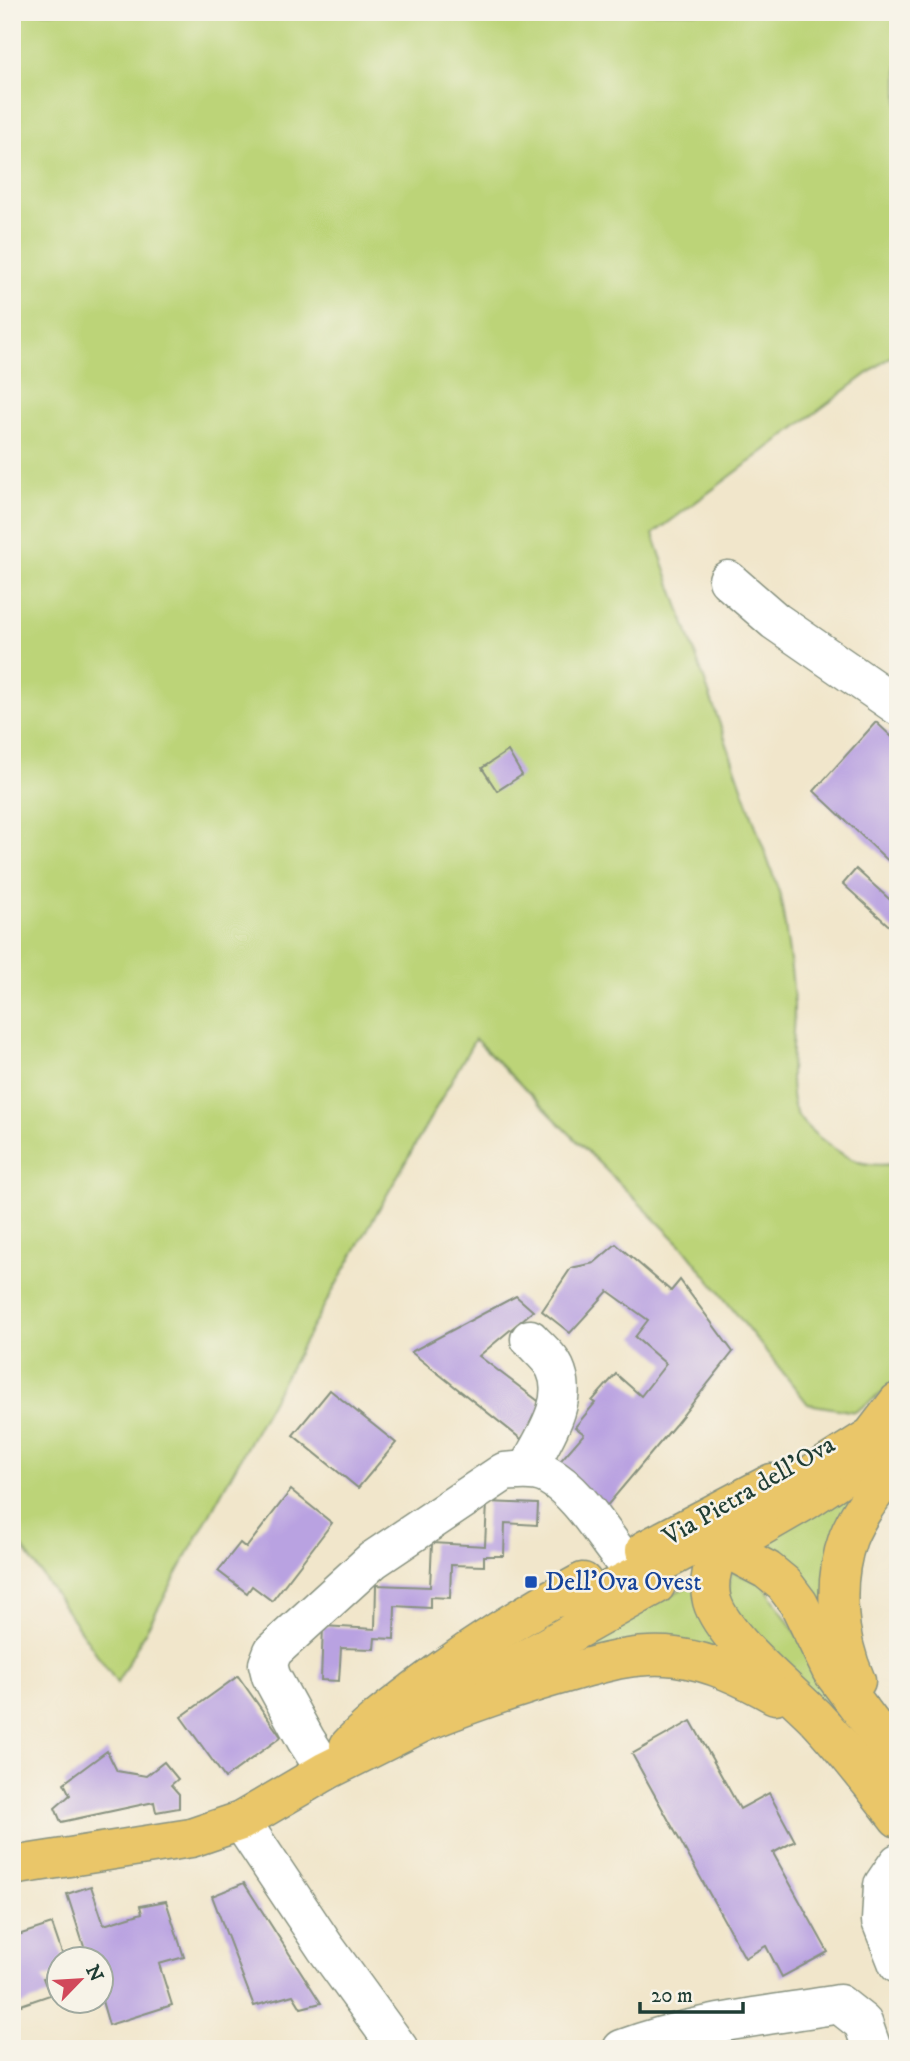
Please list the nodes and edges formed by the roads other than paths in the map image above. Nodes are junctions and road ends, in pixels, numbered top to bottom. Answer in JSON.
{"nodes":[{"id":1,"x":728,"y":580,"type":"dead end"},
{"id":2,"x":898,"y":706,"type":"edge"},
{"id":3,"x":530,"y":1339,"type":"dead end"},
{"id":4,"x":898,"y":1401,"type":"edge"},
{"id":5,"x":898,"y":1440,"type":"edge"},
{"id":6,"x":898,"y":1460,"type":"edge"},
{"id":7,"x":527,"y":1470,"type":"junction"},
{"id":8,"x":723,"y":1547,"type":"junction"},
{"id":9,"x":624,"y":1561,"type":"junction"},
{"id":10,"x":553,"y":1598,"type":"junction"},
{"id":11,"x":817,"y":1720,"type":"junction"},
{"id":12,"x":424,"y":1722,"type":"junction"},
{"id":13,"x":896,"y":1757,"type":"edge"},
{"id":14,"x":326,"y":1770,"type":"junction"},
{"id":15,"x":898,"y":1818,"type":"edge"},
{"id":16,"x":241,"y":1821,"type":"junction"},
{"id":17,"x":898,"y":1863,"type":"edge"},
{"id":18,"x":12,"y":1866,"type":"edge"},
{"id":19,"x":898,"y":1964,"type":"edge"},
{"id":20,"x":898,"y":2038,"type":"edge"},
{"id":21,"x":399,"y":2049,"type":"edge"},
{"id":22,"x":622,"y":2049,"type":"edge"},
{"id":23,"x":872,"y":2049,"type":"edge"},
{"id":24,"x":882,"y":2049,"type":"edge"}],
"edges":[{"from":1,"to":2,"type":"lane"},
{"from":3,"to":7,"type":"lane"},
{"from":4,"to":8,"type":"main road"},
{"from":4,"to":9,"type":"main road","name":"Via Pietra dell'Ova"},
{"from":5,"to":8,"type":"main road","name":"Via Pietra dell'Ova"},
{"from":6,"to":13,"type":"main road"},
{"from":7,"to":9,"type":"lane"},
{"from":7,"to":14,"type":"lane"},
{"from":8,"to":10,"type":"main road"},
{"from":8,"to":11,"type":"main road"},
{"from":8,"to":12,"type":"main road","name":"Via Pietra dell'Ova"},
{"from":8,"to":13,"type":"main road"},
{"from":9,"to":10,"type":"main road","name":"Via Pietra dell'Ova"},
{"from":10,"to":14,"type":"main road","name":"Via Pietra dell'Ova"},
{"from":11,"to":12,"type":"main road"},
{"from":11,"to":15,"type":"main road"},
{"from":12,"to":14,"type":"main road","name":"Via Pietra dell'Ova"},
{"from":14,"to":16,"type":"main road","name":"Via Pietra dell'Ova"},
{"from":16,"to":18,"type":"main road","name":"Via Pietra dell'Ova"},
{"from":16,"to":21,"type":"lane"},
{"from":17,"to":19,"type":"lane"},
{"from":20,"to":24,"type":"lane"},
{"from":22,"to":23,"type":"lane"}]}
